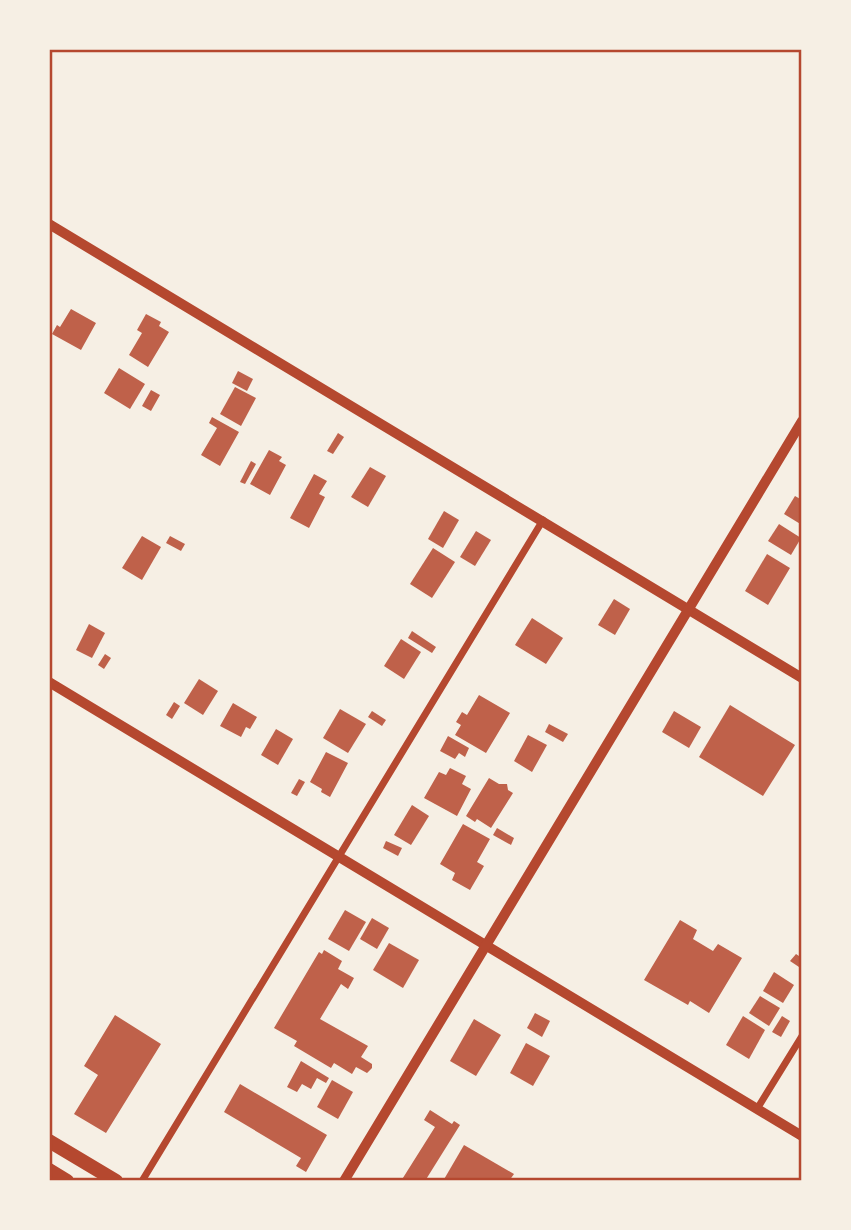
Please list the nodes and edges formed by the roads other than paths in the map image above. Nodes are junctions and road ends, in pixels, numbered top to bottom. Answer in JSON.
{"nodes":[{"id":1,"x":49,"y":224,"type":"edge"},
{"id":2,"x":802,"y":421,"type":"edge"},
{"id":3,"x":543,"y":520,"type":"junction"},
{"id":4,"x":688,"y":609,"type":"junction"},
{"id":5,"x":802,"y":678,"type":"edge"},
{"id":6,"x":49,"y":682,"type":"edge"},
{"id":7,"x":339,"y":856,"type":"junction"},
{"id":8,"x":486,"y":946,"type":"junction"},
{"id":9,"x":802,"y":1036,"type":"edge"},
{"id":10,"x":757,"y":1109,"type":"junction"},
{"id":11,"x":802,"y":1136,"type":"edge"},
{"id":12,"x":49,"y":1141,"type":"edge"},
{"id":13,"x":49,"y":1170,"type":"edge"},
{"id":14,"x":67,"y":1181,"type":"edge"},
{"id":15,"x":116,"y":1181,"type":"edge"},
{"id":16,"x":142,"y":1181,"type":"edge"},
{"id":17,"x":344,"y":1181,"type":"edge"}],
"edges":[{"from":1,"to":3,"type":"street"},
{"from":2,"to":4,"type":"street"},
{"from":3,"to":4,"type":"street"},
{"from":3,"to":7,"type":"street"},
{"from":4,"to":5,"type":"street"},
{"from":4,"to":8,"type":"street"},
{"from":6,"to":7,"type":"street"},
{"from":7,"to":8,"type":"street"},
{"from":7,"to":16,"type":"street"},
{"from":8,"to":10,"type":"street"},
{"from":8,"to":17,"type":"street"},
{"from":9,"to":10,"type":"street"},
{"from":10,"to":11,"type":"street"},
{"from":12,"to":15,"type":"highway"},
{"from":13,"to":14,"type":"highway"}]}
